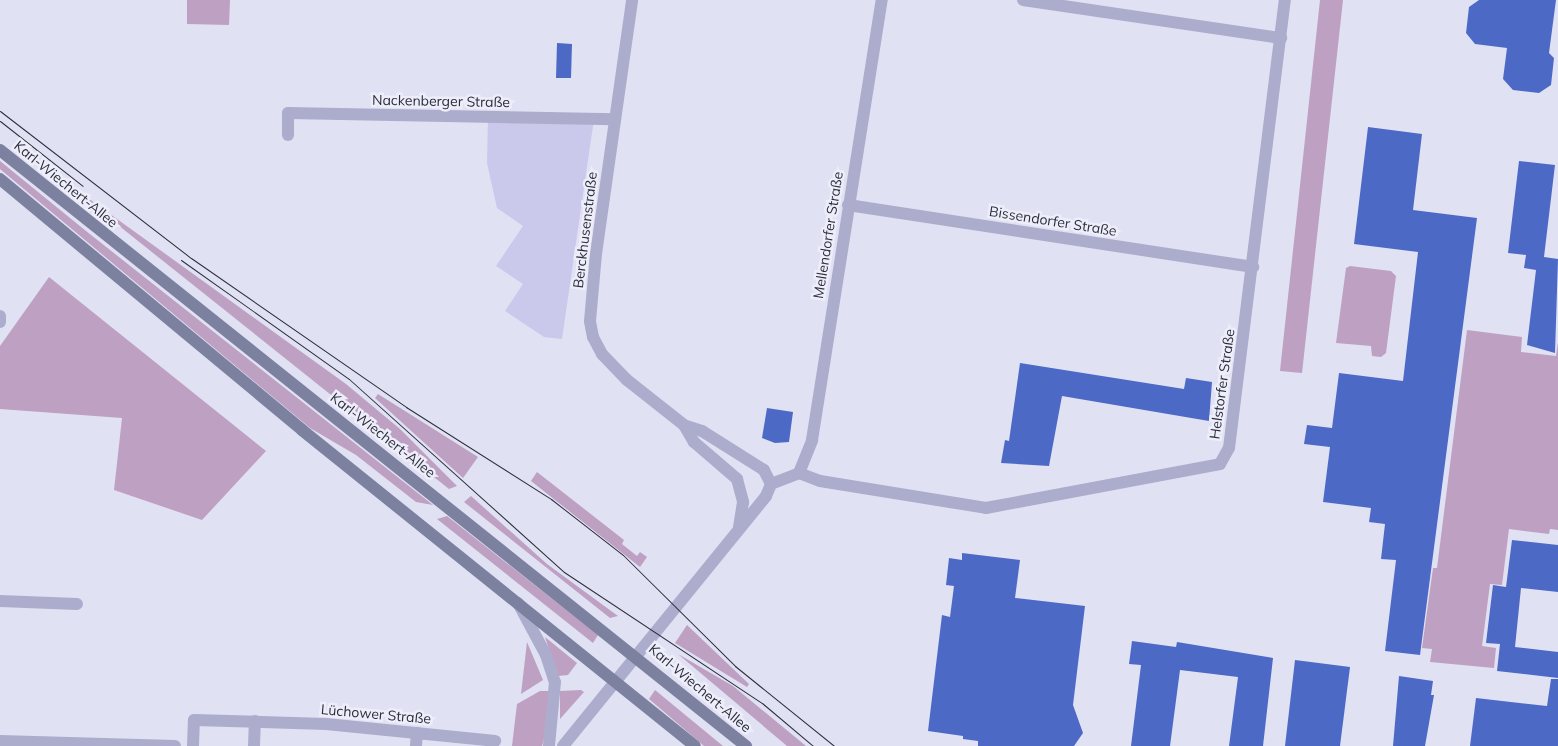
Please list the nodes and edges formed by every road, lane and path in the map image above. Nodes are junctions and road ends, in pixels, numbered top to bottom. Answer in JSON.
{"nodes":[{"id":1,"x":632,"y":0,"type":"edge"},
{"id":2,"x":882,"y":0,"type":"edge"},
{"id":3,"x":1023,"y":0,"type":"edge"},
{"id":4,"x":1285,"y":0,"type":"edge"},
{"id":5,"x":1280,"y":38,"type":"junction"},
{"id":6,"x":615,"y":119,"type":"junction"},
{"id":7,"x":288,"y":134,"type":"dead end"},
{"id":8,"x":0,"y":150,"type":"edge"},
{"id":9,"x":0,"y":180,"type":"edge"},
{"id":10,"x":848,"y":205,"type":"junction"},
{"id":11,"x":1253,"y":267,"type":"junction"},
{"id":12,"x":0,"y":316,"type":"edge"},
{"id":13,"x":0,"y":322,"type":"edge"},
{"id":14,"x":684,"y":425,"type":"junction"},
{"id":15,"x":799,"y":473,"type":"junction"},
{"id":16,"x":771,"y":484,"type":"junction"},
{"id":17,"x":738,"y":529,"type":"junction"},
{"id":18,"x":0,"y":601,"type":"edge"},
{"id":19,"x":517,"y":601,"type":"junction"},
{"id":20,"x":77,"y":604,"type":"dead end"},
{"id":21,"x":635,"y":654,"type":"junction"},
{"id":22,"x":615,"y":679,"type":"junction"},
{"id":23,"x":255,"y":721,"type":"junction"},
{"id":24,"x":416,"y":739,"type":"edge"},
{"id":25,"x":0,"y":740,"type":"edge"},
{"id":26,"x":495,"y":741,"type":"dead end"},
{"id":27,"x":175,"y":746,"type":"edge"},
{"id":28,"x":193,"y":746,"type":"edge"},
{"id":29,"x":254,"y":746,"type":"edge"},
{"id":30,"x":550,"y":746,"type":"edge"},
{"id":31,"x":563,"y":746,"type":"edge"},
{"id":32,"x":695,"y":746,"type":"edge"},
{"id":33,"x":746,"y":746,"type":"edge"}],
"edges":[{"from":1,"to":6,"type":"street","name":"Berckhusenstraße"},
{"from":2,"to":10,"type":"street","name":"Mellendorfer Straße"},
{"from":3,"to":5,"type":"street"},
{"from":4,"to":5,"type":"street","name":"Helstorfer Straße"},
{"from":5,"to":11,"type":"street","name":"Helstorfer Straße"},
{"from":6,"to":7,"type":"street","name":"Nackenberger Straße"},
{"from":6,"to":14,"type":"street","name":"Berckhusenstraße"},
{"from":8,"to":21,"type":"main road","name":"Karl-Wiechert-Allee"},
{"from":9,"to":19,"type":"main road"},
{"from":10,"to":11,"type":"street","name":"Bissendorfer Straße"},
{"from":10,"to":15,"type":"street","name":"Mellendorfer Straße"},
{"from":11,"to":15,"type":"street","name":"Helstorfer Straße"},
{"from":12,"to":13,"type":"street"},
{"from":14,"to":16,"type":"street","name":"Berckhusenstraße"},
{"from":14,"to":17,"type":"street","name":"Berckhusenstraße"},
{"from":15,"to":16,"type":"street"},
{"from":16,"to":17,"type":"street","name":"Berckhusenstraße"},
{"from":17,"to":21,"type":"street","name":"Berckhusenstraße"},
{"from":18,"to":20,"type":"street"},
{"from":19,"to":22,"type":"main road"},
{"from":19,"to":30,"type":"street"},
{"from":21,"to":22,"type":"street","name":"Berckhusenstraße"},
{"from":21,"to":33,"type":"main road","name":"Karl-Wiechert-Allee"},
{"from":22,"to":31,"type":"street","name":"Berckhusenstraße"},
{"from":22,"to":32,"type":"main road"},
{"from":23,"to":24,"type":"street","name":"Lüchower Straße"},
{"from":23,"to":28,"type":"street","name":"Lüchower Straße"},
{"from":23,"to":29,"type":"street"},
{"from":24,"to":26,"type":"street","name":"Lüchower Straße"},
{"from":25,"to":27,"type":"street"}]}
